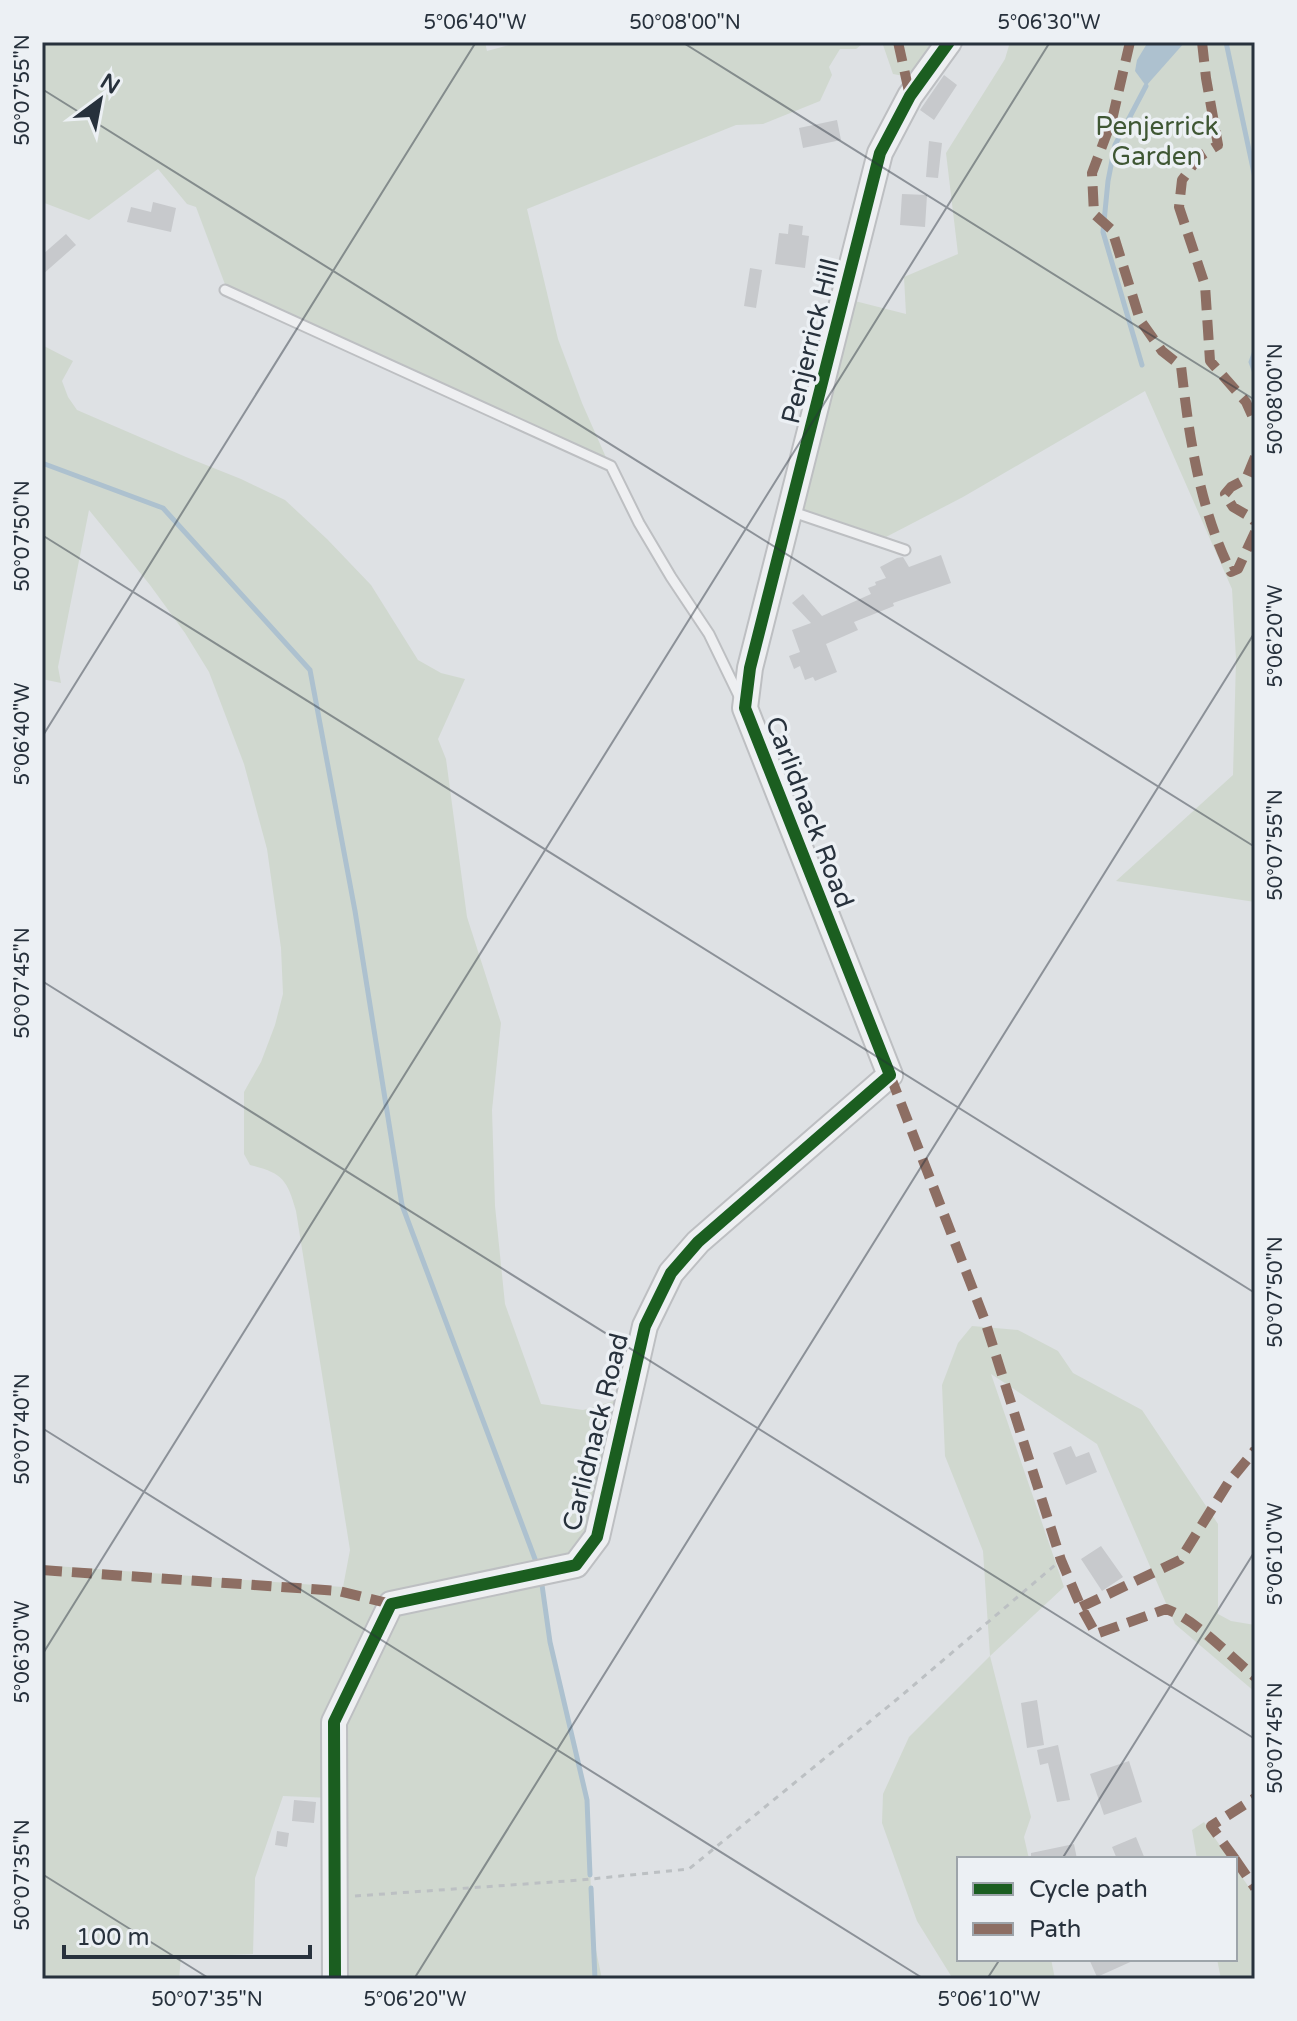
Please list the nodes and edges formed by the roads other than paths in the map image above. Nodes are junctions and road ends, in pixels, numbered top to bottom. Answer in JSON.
{"nodes":[{"id":1,"x":949,"y":42,"type":"edge"},
{"id":2,"x":225,"y":290,"type":"dead end"},
{"id":3,"x":790,"y":511,"type":"junction"},
{"id":4,"x":905,"y":550,"type":"dead end"},
{"id":5,"x":750,"y":668,"type":"joint"},
{"id":6,"x":745,"y":708,"type":"junction"},
{"id":7,"x":335,"y":1979,"type":"edge"}],
"edges":[{"from":1,"to":3,"type":"street","name":"Penjerrick Hill"},
{"from":2,"to":6,"type":"lane"},
{"from":3,"to":4,"type":"lane"},
{"from":3,"to":5,"type":"street","name":"Penjerrick Hill"},
{"from":5,"to":6,"type":"street","name":"Carlidnack Road"},
{"from":6,"to":7,"type":"street","name":"Carlidnack Road"}]}
